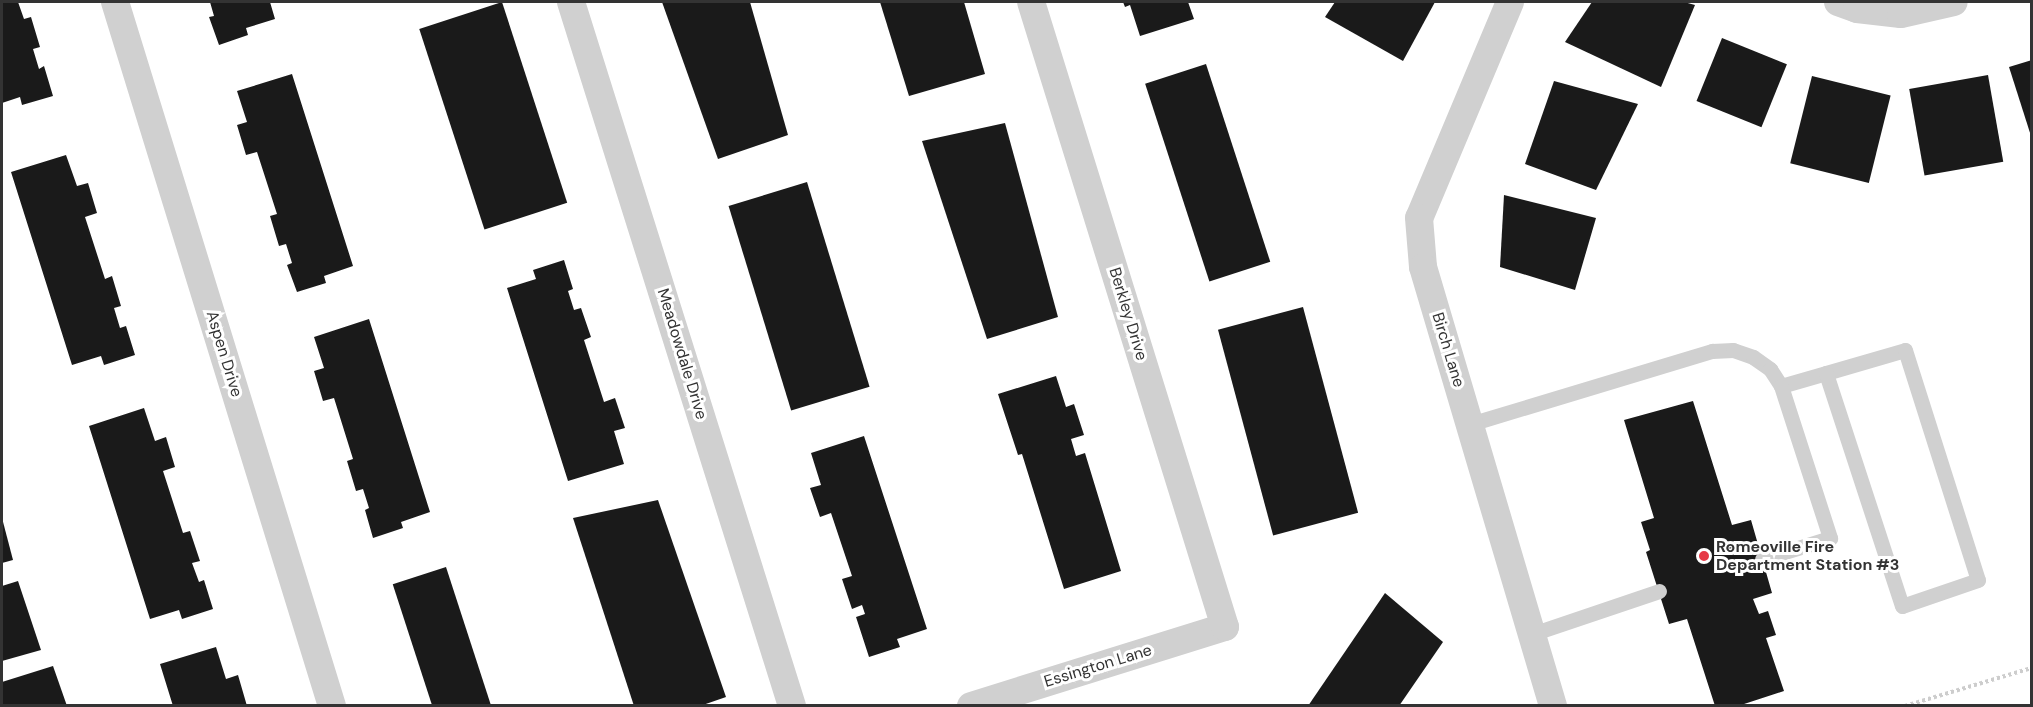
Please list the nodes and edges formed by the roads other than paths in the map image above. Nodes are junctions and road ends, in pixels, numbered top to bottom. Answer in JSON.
{"nodes":[{"id":1,"x":115,"y":2,"type":"edge"},
{"id":2,"x":572,"y":2,"type":"edge"},
{"id":3,"x":1031,"y":2,"type":"edge"},
{"id":4,"x":1510,"y":2,"type":"edge"},
{"id":5,"x":1838,"y":2,"type":"edge"},
{"id":6,"x":1954,"y":2,"type":"edge"},
{"id":7,"x":1826,"y":373,"type":"junction"},
{"id":8,"x":1781,"y":386,"type":"junction"},
{"id":9,"x":1470,"y":424,"type":"junction"},
{"id":10,"x":1762,"y":559,"type":"dead end"},
{"id":11,"x":1659,"y":591,"type":"dead end"},
{"id":12,"x":1225,"y":627,"type":"joint"},
{"id":13,"x":1532,"y":634,"type":"junction"},
{"id":14,"x":332,"y":705,"type":"edge"},
{"id":15,"x":792,"y":705,"type":"edge"},
{"id":16,"x":971,"y":705,"type":"edge"},
{"id":17,"x":1553,"y":705,"type":"edge"}],
"edges":[{"from":1,"to":14,"type":"street","name":"Aspen Drive"},
{"from":2,"to":15,"type":"street","name":"Meadowdale Drive"},
{"from":3,"to":12,"type":"street","name":"Berkley Drive"},
{"from":4,"to":9,"type":"street","name":"Birch Lane"},
{"from":5,"to":6,"type":"street"},
{"from":7,"to":7,"type":"lane"},
{"from":7,"to":8,"type":"lane"},
{"from":8,"to":9,"type":"lane"},
{"from":8,"to":10,"type":"lane"},
{"from":9,"to":13,"type":"street","name":"Birch Lane"},
{"from":11,"to":13,"type":"lane"},
{"from":12,"to":16,"type":"street","name":"Essington Lane"},
{"from":13,"to":17,"type":"street","name":"Birch Lane"}]}
